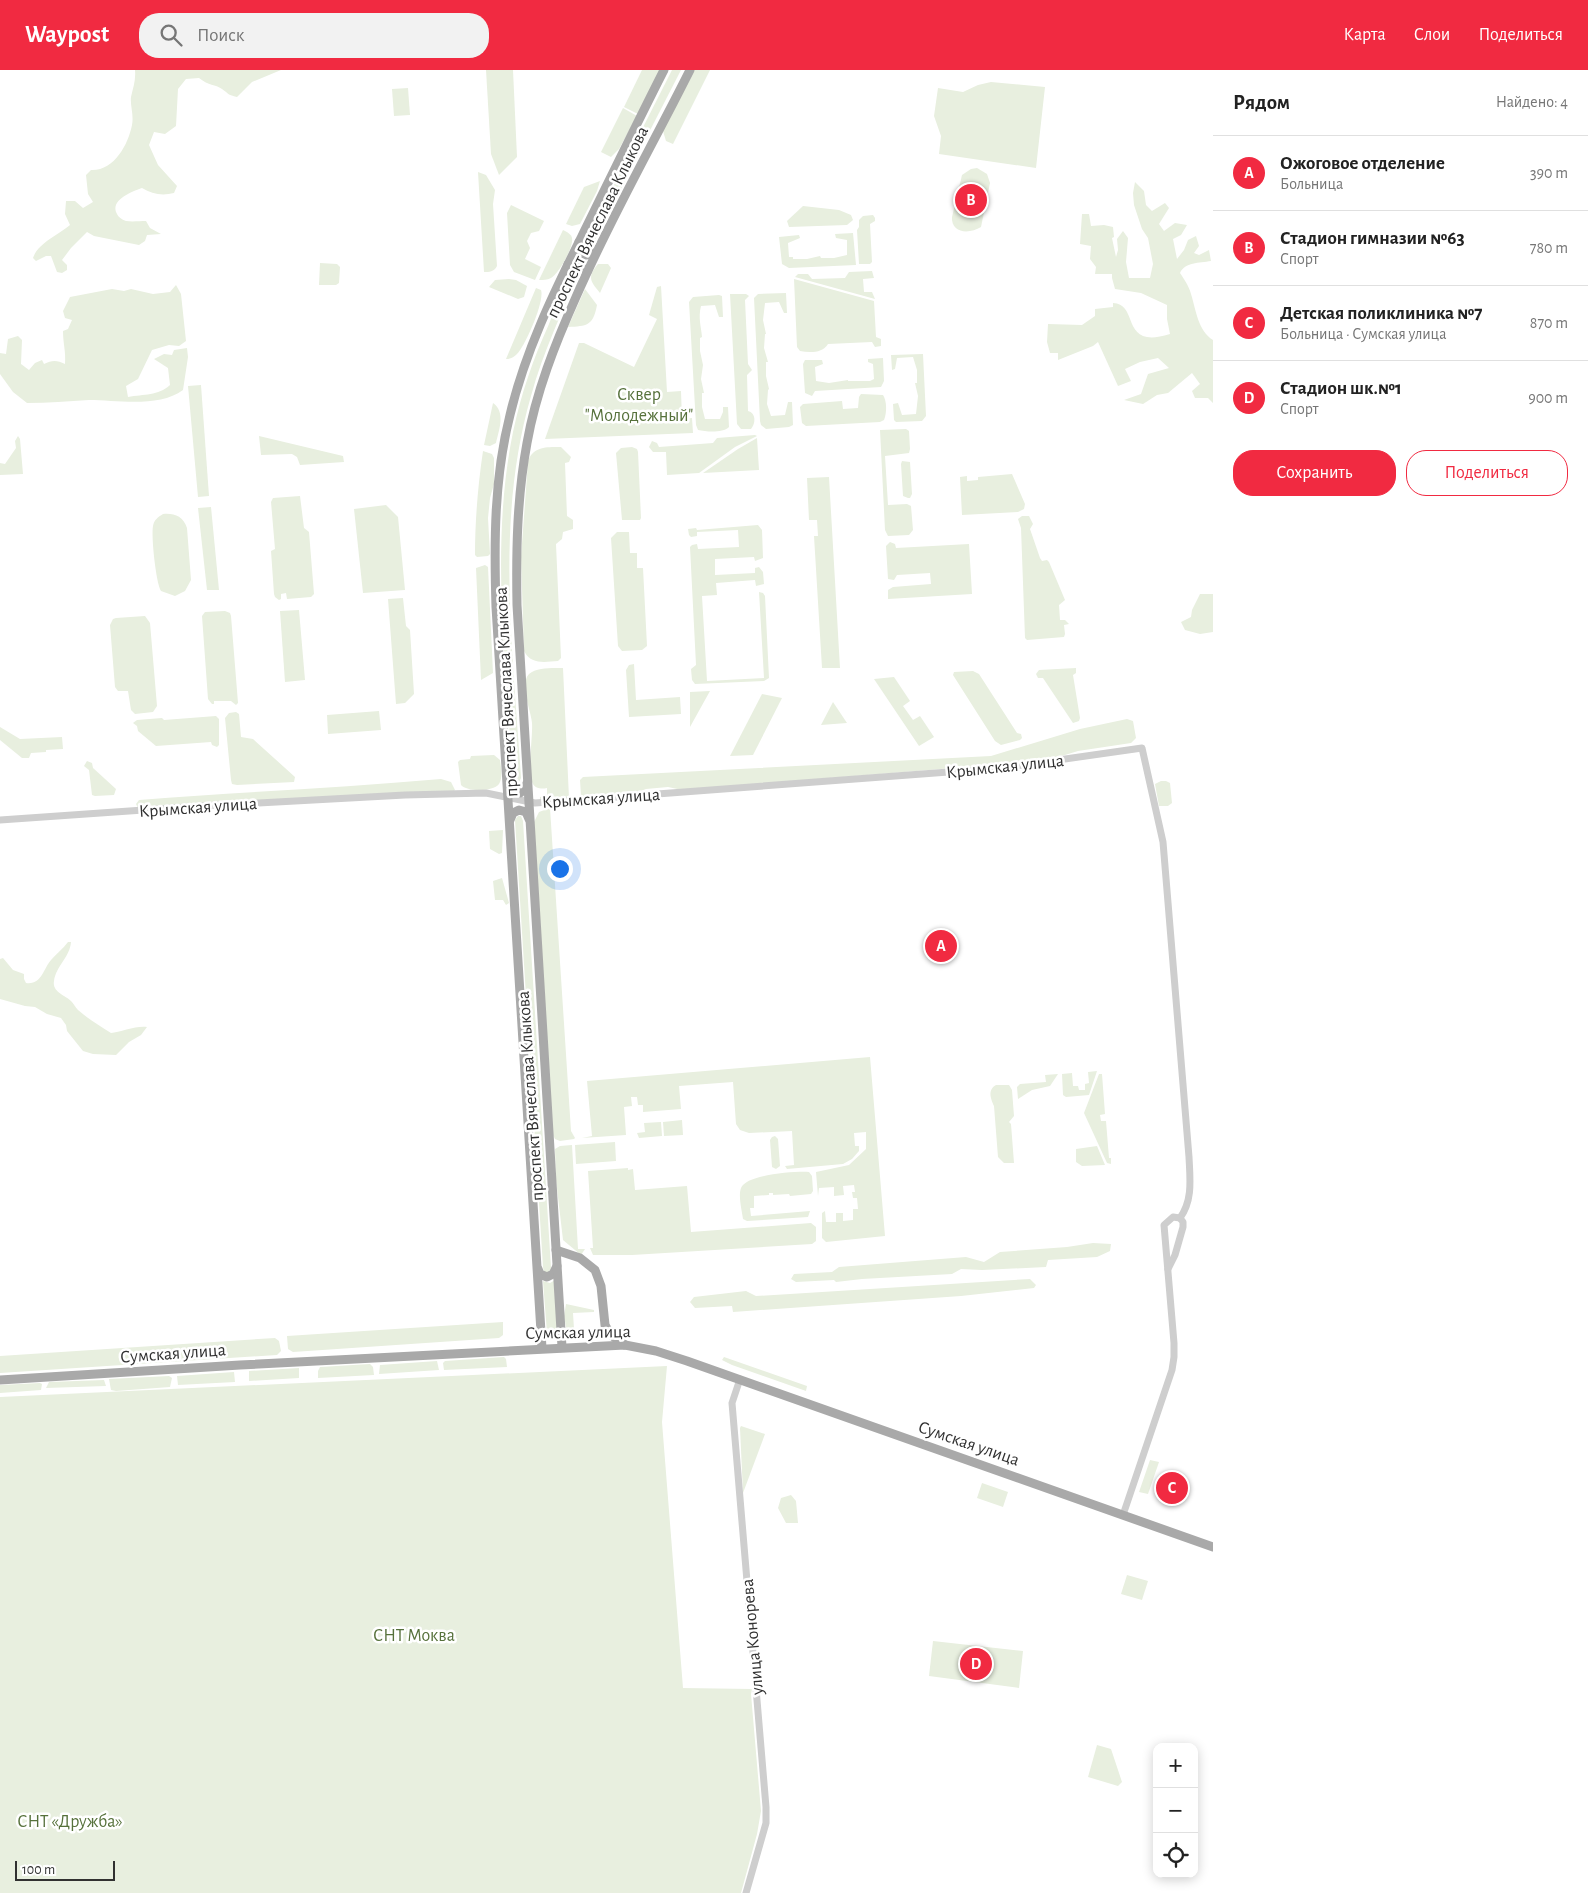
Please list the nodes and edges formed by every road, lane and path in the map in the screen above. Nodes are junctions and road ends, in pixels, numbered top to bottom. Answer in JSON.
{"nodes":[{"id":1,"x":664,"y":70,"type":"edge"},
{"id":2,"x":690,"y":70,"type":"edge"},
{"id":3,"x":580,"y":239,"type":"junction"},
{"id":4,"x":597,"y":250,"type":"junction"},
{"id":5,"x":568,"y":264,"type":"junction"},
{"id":6,"x":587,"y":272,"type":"junction"},
{"id":7,"x":527,"y":783,"type":"junction"},
{"id":8,"x":508,"y":784,"type":"junction"},
{"id":9,"x":508,"y":799,"type":"junction"},
{"id":10,"x":528,"y":802,"type":"junction"},
{"id":11,"x":0,"y":820,"type":"edge"},
{"id":12,"x":530,"y":820,"type":"junction"},
{"id":13,"x":510,"y":821,"type":"junction"},
{"id":14,"x":1180,"y":1218,"type":"junction"},
{"id":15,"x":556,"y":1250,"type":"junction"},
{"id":16,"x":557,"y":1266,"type":"junction"},
{"id":17,"x":537,"y":1268,"type":"junction"},
{"id":18,"x":1167,"y":1270,"type":"junction"},
{"id":19,"x":625,"y":1345,"type":"junction"},
{"id":20,"x":562,"y":1347,"type":"junction"},
{"id":21,"x":542,"y":1348,"type":"junction"},
{"id":22,"x":740,"y":1379,"type":"junction"},
{"id":23,"x":0,"y":1380,"type":"edge"},
{"id":24,"x":1123,"y":1514,"type":"junction"},
{"id":25,"x":1213,"y":1546,"type":"edge"},
{"id":26,"x":746,"y":1893,"type":"edge"}],
"edges":[{"from":1,"to":3,"type":"main road","name":"проспект Вячеслава Клыкова"},
{"from":2,"to":4,"type":"main road","name":"проспект Вячеслава Клыкова"},
{"from":3,"to":4,"type":"main road"},
{"from":3,"to":5,"type":"main road","name":"проспект Вячеслава Клыкова"},
{"from":4,"to":6,"type":"main road","name":"проспект Вячеслава Клыкова"},
{"from":5,"to":6,"type":"main road"},
{"from":5,"to":8,"type":"main road","name":"проспект Вячеслава Клыкова"},
{"from":6,"to":7,"type":"main road","name":"проспект Вячеслава Клыкова"},
{"from":7,"to":8,"type":"main road"},
{"from":7,"to":10,"type":"main road","name":"проспект Вячеслава Клыкова"},
{"from":8,"to":9,"type":"main road","name":"проспект Вячеслава Клыкова"},
{"from":9,"to":10,"type":"street","name":"Крымская улица"},
{"from":9,"to":11,"type":"street","name":"Крымская улица"},
{"from":9,"to":13,"type":"main road","name":"проспект Вячеслава Клыкова"},
{"from":10,"to":12,"type":"main road","name":"проспект Вячеслава Клыкова"},
{"from":10,"to":14,"type":"street","name":"Крымская улица"},
{"from":12,"to":13,"type":"main road"},
{"from":12,"to":15,"type":"main road","name":"проспект Вячеслава Клыкова"},
{"from":13,"to":17,"type":"main road","name":"проспект Вячеслава Клыкова"},
{"from":14,"to":18,"type":"street"},
{"from":14,"to":18,"type":"street"},
{"from":15,"to":16,"type":"main road","name":"проспект Вячеслава Клыкова"},
{"from":15,"to":19,"type":"main road"},
{"from":16,"to":17,"type":"main road"},
{"from":16,"to":20,"type":"main road","name":"проспект Вячеслава Клыкова"},
{"from":17,"to":21,"type":"main road","name":"проспект Вячеслава Клыкова"},
{"from":18,"to":24,"type":"street"},
{"from":19,"to":20,"type":"main road","name":"Сумская улица"},
{"from":19,"to":22,"type":"main road","name":"Сумская улица"},
{"from":20,"to":21,"type":"main road","name":"Сумская улица"},
{"from":21,"to":23,"type":"main road","name":"Сумская улица"},
{"from":22,"to":24,"type":"main road","name":"Сумская улица"},
{"from":22,"to":26,"type":"street","name":"улица Конорева"},
{"from":24,"to":25,"type":"main road","name":"Сумская улица"}]}
